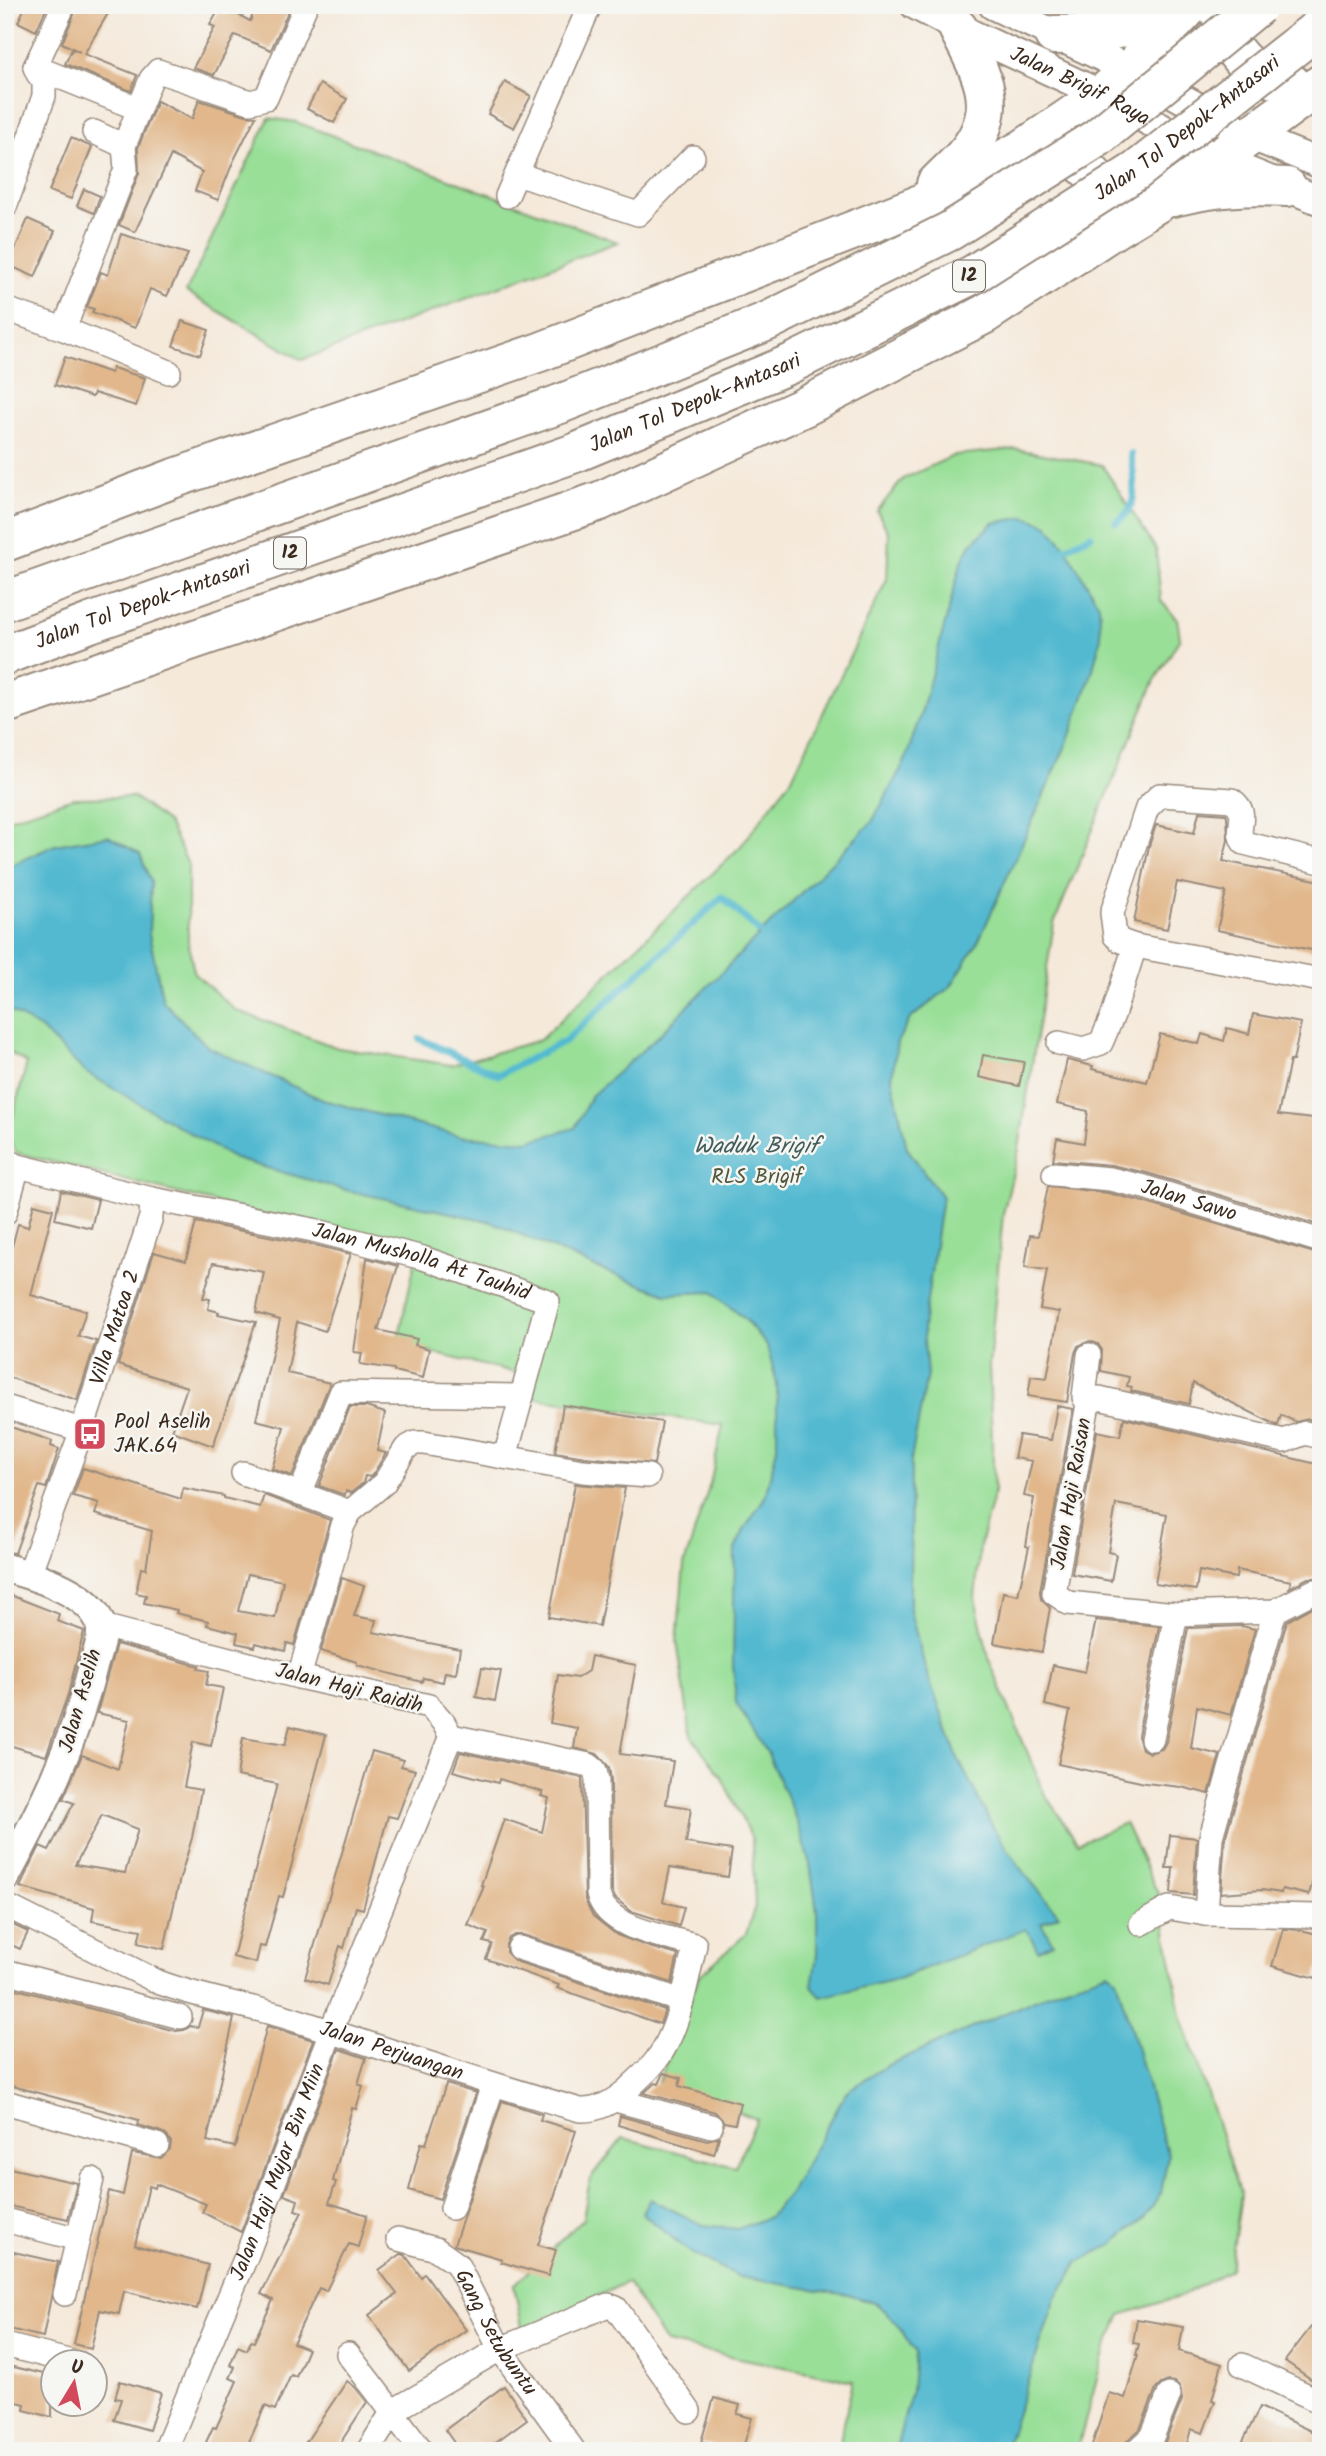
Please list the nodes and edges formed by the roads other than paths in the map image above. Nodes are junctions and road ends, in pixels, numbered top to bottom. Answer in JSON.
{"nodes":[{"id":1,"x":64,"y":5,"type":"edge"},
{"id":2,"x":306,"y":5,"type":"edge"},
{"id":3,"x":590,"y":5,"type":"edge"},
{"id":4,"x":915,"y":5,"type":"edge"},
{"id":5,"x":993,"y":5,"type":"edge"},
{"id":6,"x":1189,"y":5,"type":"edge"},
{"id":7,"x":1219,"y":5,"type":"edge"},
{"id":8,"x":1259,"y":5,"type":"edge"},
{"id":9,"x":1321,"y":26,"type":"edge"},
{"id":10,"x":958,"y":28,"type":"junction"},
{"id":11,"x":1054,"y":35,"type":"junction"},
{"id":12,"x":35,"y":67,"type":"junction"},
{"id":13,"x":1130,"y":70,"type":"junction"},
{"id":14,"x":1321,"y":83,"type":"edge"},
{"id":15,"x":1102,"y":95,"type":"junction"},
{"id":16,"x":139,"y":108,"type":"junction"},
{"id":17,"x":94,"y":132,"type":"dead end"},
{"id":18,"x":1249,"y":135,"type":"junction"},
{"id":19,"x":124,"y":146,"type":"junction"},
{"id":20,"x":1023,"y":149,"type":"junction"},
{"id":21,"x":693,"y":157,"type":"dead end"},
{"id":22,"x":1217,"y":159,"type":"junction"},
{"id":23,"x":1321,"y":164,"type":"edge"},
{"id":24,"x":517,"y":174,"type":"junction"},
{"id":25,"x":1304,"y":194,"type":"edge"},
{"id":26,"x":507,"y":196,"type":"dead end"},
{"id":27,"x":1164,"y":199,"type":"junction"},
{"id":28,"x":916,"y":206,"type":"junction"},
{"id":29,"x":5,"y":207,"type":"edge"},
{"id":30,"x":1116,"y":228,"type":"junction"},
{"id":31,"x":5,"y":309,"type":"edge"},
{"id":32,"x":64,"y":328,"type":"junction"},
{"id":33,"x":169,"y":372,"type":"dead end"},
{"id":34,"x":5,"y":542,"type":"edge"},
{"id":35,"x":5,"y":601,"type":"edge"},
{"id":36,"x":5,"y":655,"type":"edge"},
{"id":37,"x":5,"y":704,"type":"edge"},
{"id":38,"x":1321,"y":862,"type":"edge"},
{"id":39,"x":1135,"y":946,"type":"junction"},
{"id":40,"x":1321,"y":981,"type":"edge"},
{"id":41,"x":1059,"y":1043,"type":"dead end"},
{"id":42,"x":12,"y":1163,"type":"edge"},
{"id":43,"x":1054,"y":1174,"type":"dead end"},
{"id":44,"x":152,"y":1199,"type":"junction"},
{"id":45,"x":5,"y":1213,"type":"edge"},
{"id":46,"x":1321,"y":1241,"type":"edge"},
{"id":47,"x":1089,"y":1355,"type":"dead end"},
{"id":48,"x":522,"y":1396,"type":"junction"},
{"id":49,"x":1088,"y":1404,"type":"junction"},
{"id":50,"x":5,"y":1407,"type":"edge"},
{"id":51,"x":82,"y":1430,"type":"junction"},
{"id":52,"x":1321,"y":1437,"type":"edge"},
{"id":53,"x":505,"y":1457,"type":"junction"},
{"id":54,"x":243,"y":1473,"type":"dead end"},
{"id":55,"x":648,"y":1476,"type":"dead end"},
{"id":56,"x":300,"y":1494,"type":"junction"},
{"id":57,"x":350,"y":1513,"type":"junction"},
{"id":58,"x":17,"y":1571,"type":"edge"},
{"id":59,"x":1321,"y":1592,"type":"edge"},
{"id":60,"x":1275,"y":1611,"type":"junction"},
{"id":61,"x":1176,"y":1614,"type":"junction"},
{"id":62,"x":102,"y":1626,"type":"junction"},
{"id":63,"x":299,"y":1677,"type":"junction"},
{"id":64,"x":451,"y":1736,"type":"junction"},
{"id":65,"x":1152,"y":1739,"type":"dead end"},
{"id":66,"x":5,"y":1878,"type":"edge"},
{"id":67,"x":5,"y":1905,"type":"edge"},
{"id":68,"x":1206,"y":1914,"type":"junction"},
{"id":69,"x":1321,"y":1916,"type":"edge"},
{"id":70,"x":1141,"y":1924,"type":"dead end"},
{"id":71,"x":519,"y":1948,"type":"dead end"},
{"id":72,"x":5,"y":1971,"type":"edge"},
{"id":73,"x":682,"y":2001,"type":"junction"},
{"id":74,"x":180,"y":2017,"type":"dead end"},
{"id":75,"x":331,"y":2031,"type":"junction"},
{"id":76,"x":493,"y":2085,"type":"junction"},
{"id":77,"x":615,"y":2100,"type":"junction"},
{"id":78,"x":5,"y":2102,"type":"edge"},
{"id":79,"x":711,"y":2126,"type":"dead end"},
{"id":80,"x":157,"y":2145,"type":"dead end"},
{"id":81,"x":92,"y":2179,"type":"dead end"},
{"id":82,"x":452,"y":2208,"type":"dead end"},
{"id":83,"x":5,"y":2220,"type":"edge"},
{"id":84,"x":78,"y":2239,"type":"junction"},
{"id":85,"x":398,"y":2239,"type":"dead end"},
{"id":86,"x":65,"y":2294,"type":"dead end"},
{"id":87,"x":5,"y":2345,"type":"edge"},
{"id":88,"x":500,"y":2349,"type":"junction"},
{"id":89,"x":38,"y":2353,"type":"edge"},
{"id":90,"x":348,"y":2354,"type":"dead end"},
{"id":91,"x":1242,"y":2365,"type":"dead end"},
{"id":92,"x":1169,"y":2395,"type":"dead end"},
{"id":93,"x":1321,"y":2402,"type":"edge"},
{"id":94,"x":393,"y":2411,"type":"junction"},
{"id":95,"x":690,"y":2411,"type":"dead end"},
{"id":96,"x":165,"y":2451,"type":"edge"},
{"id":97,"x":368,"y":2451,"type":"edge"},
{"id":98,"x":422,"y":2451,"type":"edge"},
{"id":99,"x":574,"y":2451,"type":"edge"},
{"id":100,"x":1137,"y":2451,"type":"edge"}],
"edges":[{"from":1,"to":12,"type":"street"},
{"from":2,"to":16,"type":"street"},
{"from":3,"to":24,"type":"street"},
{"from":4,"to":10,"type":"street","name":"Jalan Brigif Raya"},
{"from":5,"to":11,"type":"street","name":"Jalan Brigif Raya"},
{"from":6,"to":11,"type":"highway"},
{"from":6,"to":13,"type":"highway"},
{"from":7,"to":14,"type":"highway"},
{"from":8,"to":35,"type":"highway","number":"12","bridge":true},
{"from":9,"to":36,"type":"highway","name":"Jalan Tol Depok–Antasari","number":"12","bridge":true},
{"from":10,"to":15,"type":"street","name":"Jalan Brigif Raya"},
{"from":10,"to":28,"type":"highway"},
{"from":11,"to":13,"type":"street","name":"Jalan Brigif Raya"},
{"from":12,"to":16,"type":"street"},
{"from":12,"to":29,"type":"street"},
{"from":13,"to":15,"type":"highway"},
{"from":13,"to":18,"type":"street","name":"Jalan Brigif Raya"},
{"from":14,"to":18,"type":"highway"},
{"from":15,"to":20,"type":"highway"},
{"from":15,"to":22,"type":"street","name":"Jalan Brigif Raya"},
{"from":16,"to":19,"type":"street"},
{"from":17,"to":19,"type":"street"},
{"from":18,"to":22,"type":"highway"},
{"from":18,"to":23,"type":"street","name":"Jalan Brigif Raya"},
{"from":19,"to":32,"type":"street"},
{"from":20,"to":28,"type":"highway"},
{"from":20,"to":30,"type":"highway"},
{"from":21,"to":24,"type":"street"},
{"from":22,"to":25,"type":"street","name":"Jalan Brigif Raya"},
{"from":22,"to":27,"type":"highway"},
{"from":24,"to":26,"type":"street"},
{"from":25,"to":27,"type":"highway"},
{"from":27,"to":30,"type":"highway"},
{"from":28,"to":34,"type":"highway"},
{"from":30,"to":37,"type":"highway"},
{"from":31,"to":32,"type":"street"},
{"from":32,"to":33,"type":"street"},
{"from":38,"to":39,"type":"street"},
{"from":39,"to":40,"type":"street"},
{"from":39,"to":41,"type":"street"},
{"from":42,"to":44,"type":"street"},
{"from":42,"to":45,"type":"street"},
{"from":43,"to":46,"type":"street","name":"Jalan Sawo"},
{"from":44,"to":48,"type":"street","name":"Jalan Musholla At Tauhid"},
{"from":44,"to":51,"type":"street","name":"Villa Matoa 2"},
{"from":47,"to":49,"type":"street"},
{"from":48,"to":53,"type":"street","name":"Jalan Musholla At Tauhid"},
{"from":48,"to":56,"type":"street"},
{"from":49,"to":52,"type":"street","name":"Jalan Haji Raisan"},
{"from":49,"to":61,"type":"street","name":"Jalan Haji Raisan"},
{"from":50,"to":51,"type":"street"},
{"from":51,"to":58,"type":"street","name":"Villa Matoa 2"},
{"from":53,"to":55,"type":"street"},
{"from":53,"to":57,"type":"street"},
{"from":54,"to":56,"type":"street"},
{"from":56,"to":57,"type":"street"},
{"from":57,"to":63,"type":"street"},
{"from":58,"to":62,"type":"street","name":"Jalan Aselih"},
{"from":59,"to":60,"type":"street","name":"Jalan Haji Raisan"},
{"from":60,"to":61,"type":"street","name":"Jalan Haji Raisan"},
{"from":60,"to":68,"type":"street"},
{"from":61,"to":65,"type":"street"},
{"from":62,"to":63,"type":"street","name":"Jalan Haji Raidih"},
{"from":62,"to":66,"type":"street","name":"Jalan Aselih"},
{"from":63,"to":64,"type":"street","name":"Jalan Haji Raidih"},
{"from":64,"to":73,"type":"street","name":"Jalan Perjuangan"},
{"from":64,"to":75,"type":"street","name":"Jalan Haji Mujar Bin Miin"},
{"from":67,"to":75,"type":"street","name":"Jalan Perjuangan"},
{"from":68,"to":69,"type":"street"},
{"from":68,"to":70,"type":"street"},
{"from":71,"to":73,"type":"street"},
{"from":72,"to":74,"type":"street"},
{"from":73,"to":77,"type":"street","name":"Jalan Perjuangan"},
{"from":75,"to":76,"type":"street","name":"Jalan Perjuangan"},
{"from":75,"to":96,"type":"street","name":"Jalan Haji Mujar Bin Miin"},
{"from":76,"to":77,"type":"street","name":"Jalan Perjuangan"},
{"from":76,"to":82,"type":"street"},
{"from":77,"to":79,"type":"street"},
{"from":78,"to":80,"type":"street"},
{"from":81,"to":84,"type":"street"},
{"from":83,"to":84,"type":"street"},
{"from":84,"to":86,"type":"street"},
{"from":85,"to":88,"type":"street","name":"Gang Setubuntu"},
{"from":87,"to":89,"type":"street"},
{"from":88,"to":94,"type":"street"},
{"from":88,"to":95,"type":"street"},
{"from":88,"to":99,"type":"street","name":"Gang Setubuntu"},
{"from":90,"to":94,"type":"street"},
{"from":91,"to":93,"type":"street"},
{"from":92,"to":100,"type":"street"},
{"from":94,"to":97,"type":"street"},
{"from":94,"to":98,"type":"street"}]}
